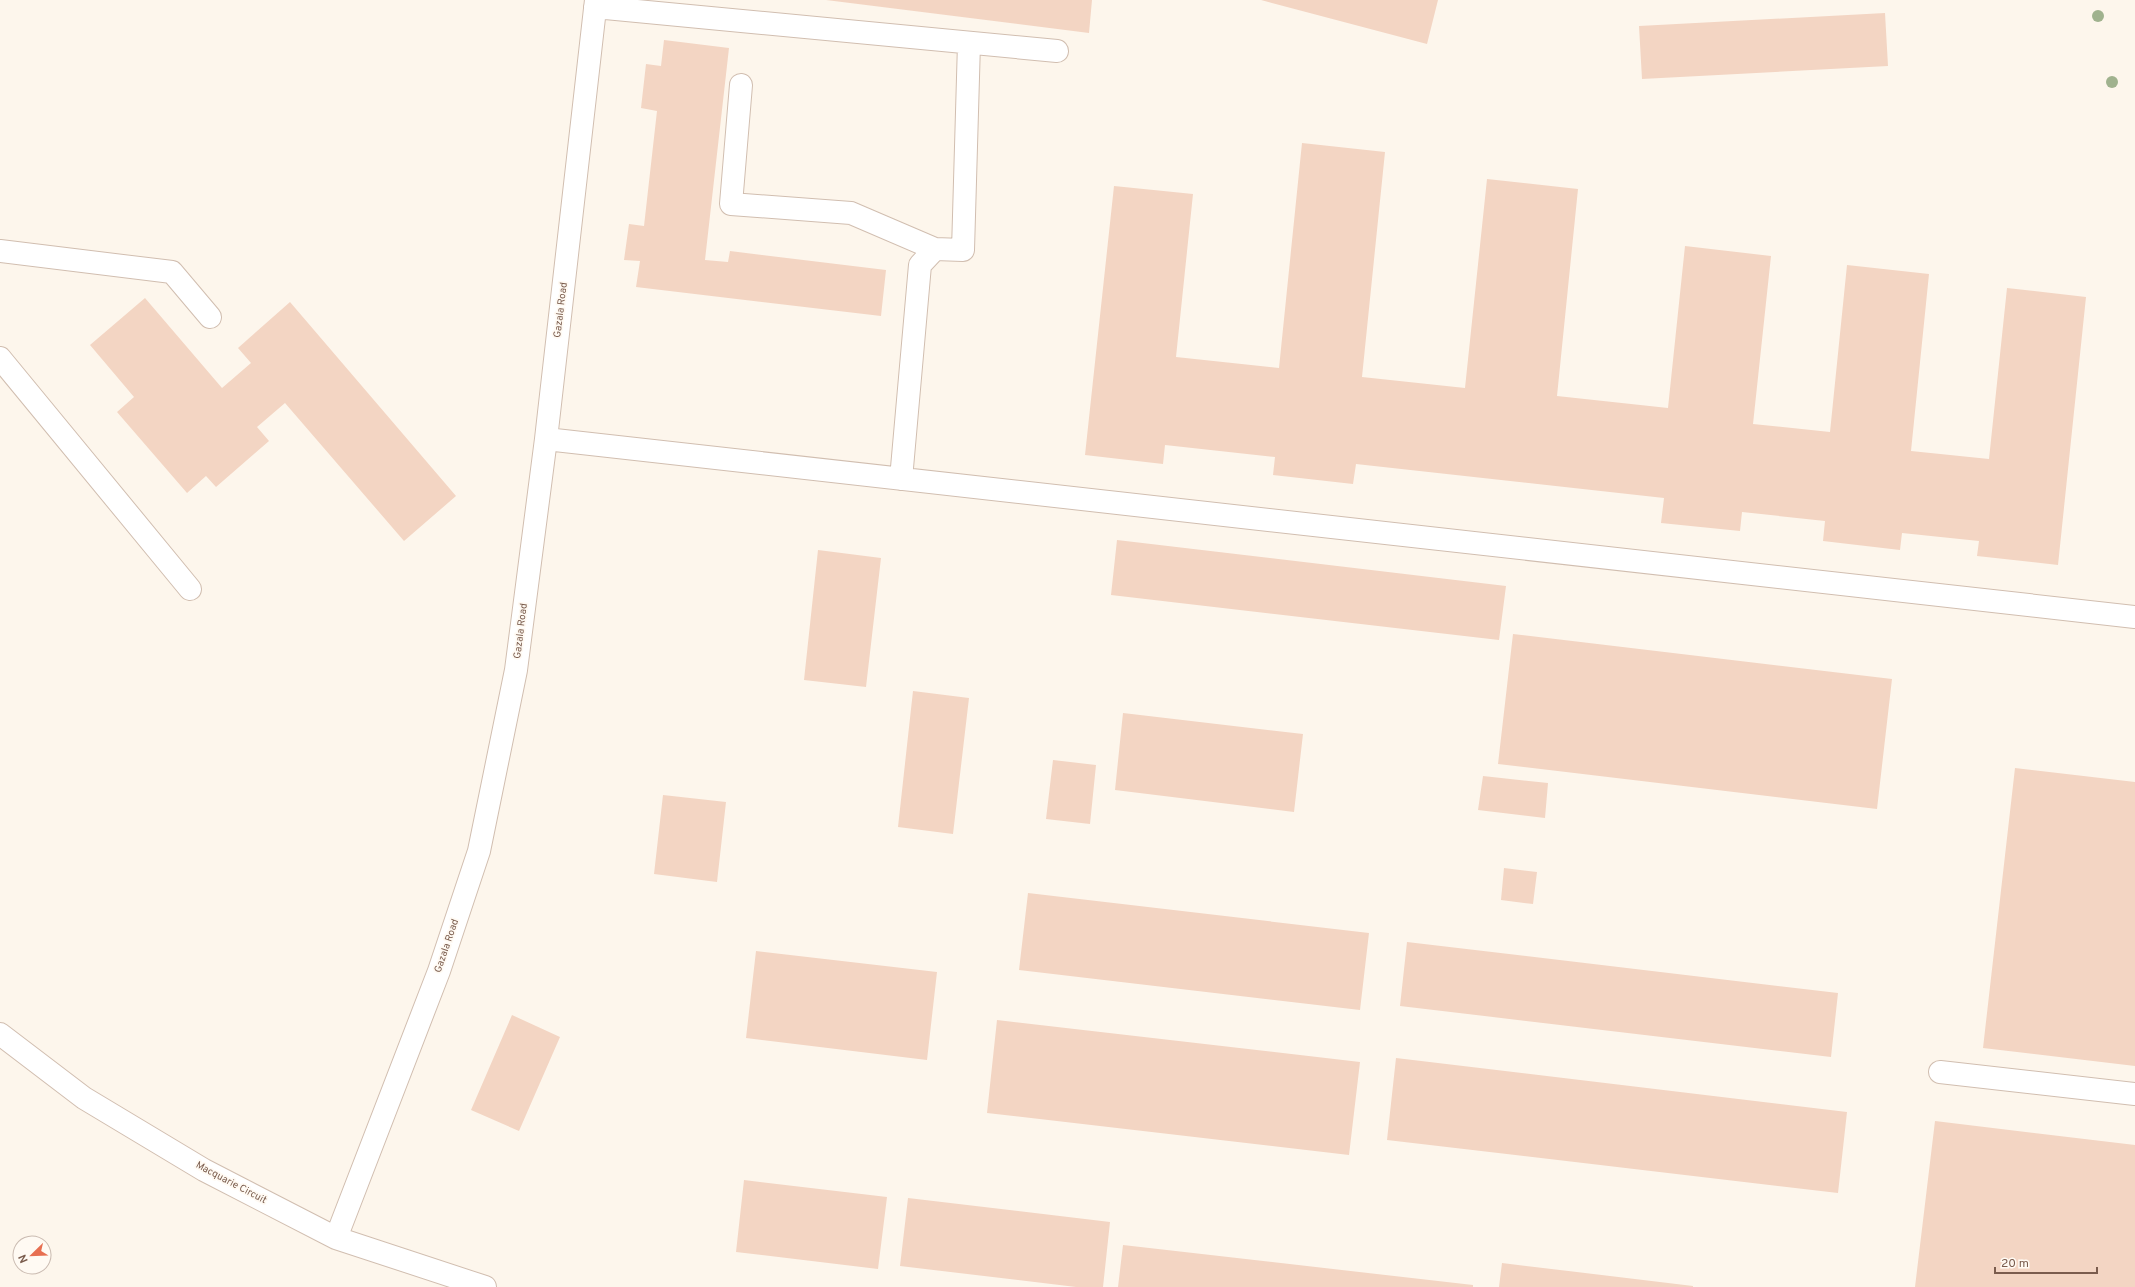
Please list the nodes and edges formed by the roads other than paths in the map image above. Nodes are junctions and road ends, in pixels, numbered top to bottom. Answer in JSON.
{"nodes":[{"id":1,"x":596,"y":4,"type":"edge"},
{"id":2,"x":969,"y":43,"type":"junction"},
{"id":3,"x":1057,"y":51,"type":"dead end"},
{"id":4,"x":741,"y":85,"type":"dead end"},
{"id":5,"x":935,"y":250,"type":"junction"},
{"id":6,"x":0,"y":251,"type":"edge"},
{"id":7,"x":210,"y":317,"type":"dead end"},
{"id":8,"x":0,"y":358,"type":"edge"},
{"id":9,"x":546,"y":439,"type":"junction"},
{"id":10,"x":901,"y":479,"type":"junction"},
{"id":11,"x":190,"y":589,"type":"dead end"},
{"id":12,"x":2135,"y":617,"type":"edge"},
{"id":13,"x":0,"y":1034,"type":"edge"},
{"id":14,"x":1940,"y":1072,"type":"dead end"},
{"id":15,"x":2135,"y":1094,"type":"edge"},
{"id":16,"x":336,"y":1238,"type":"junction"},
{"id":17,"x":485,"y":1287,"type":"edge"}],
"edges":[{"from":1,"to":2,"type":"street"},
{"from":1,"to":9,"type":"street","name":"Gazala Road"},
{"from":2,"to":3,"type":"street"},
{"from":2,"to":5,"type":"street"},
{"from":4,"to":5,"type":"street"},
{"from":5,"to":10,"type":"street"},
{"from":6,"to":7,"type":"street"},
{"from":8,"to":11,"type":"street"},
{"from":9,"to":10,"type":"street"},
{"from":9,"to":16,"type":"street","name":"Gazala Road"},
{"from":10,"to":12,"type":"street"},
{"from":13,"to":16,"type":"street","name":"Macquarie Circuit"},
{"from":14,"to":15,"type":"street"},
{"from":16,"to":17,"type":"street","name":"Macquarie Circuit"}]}
